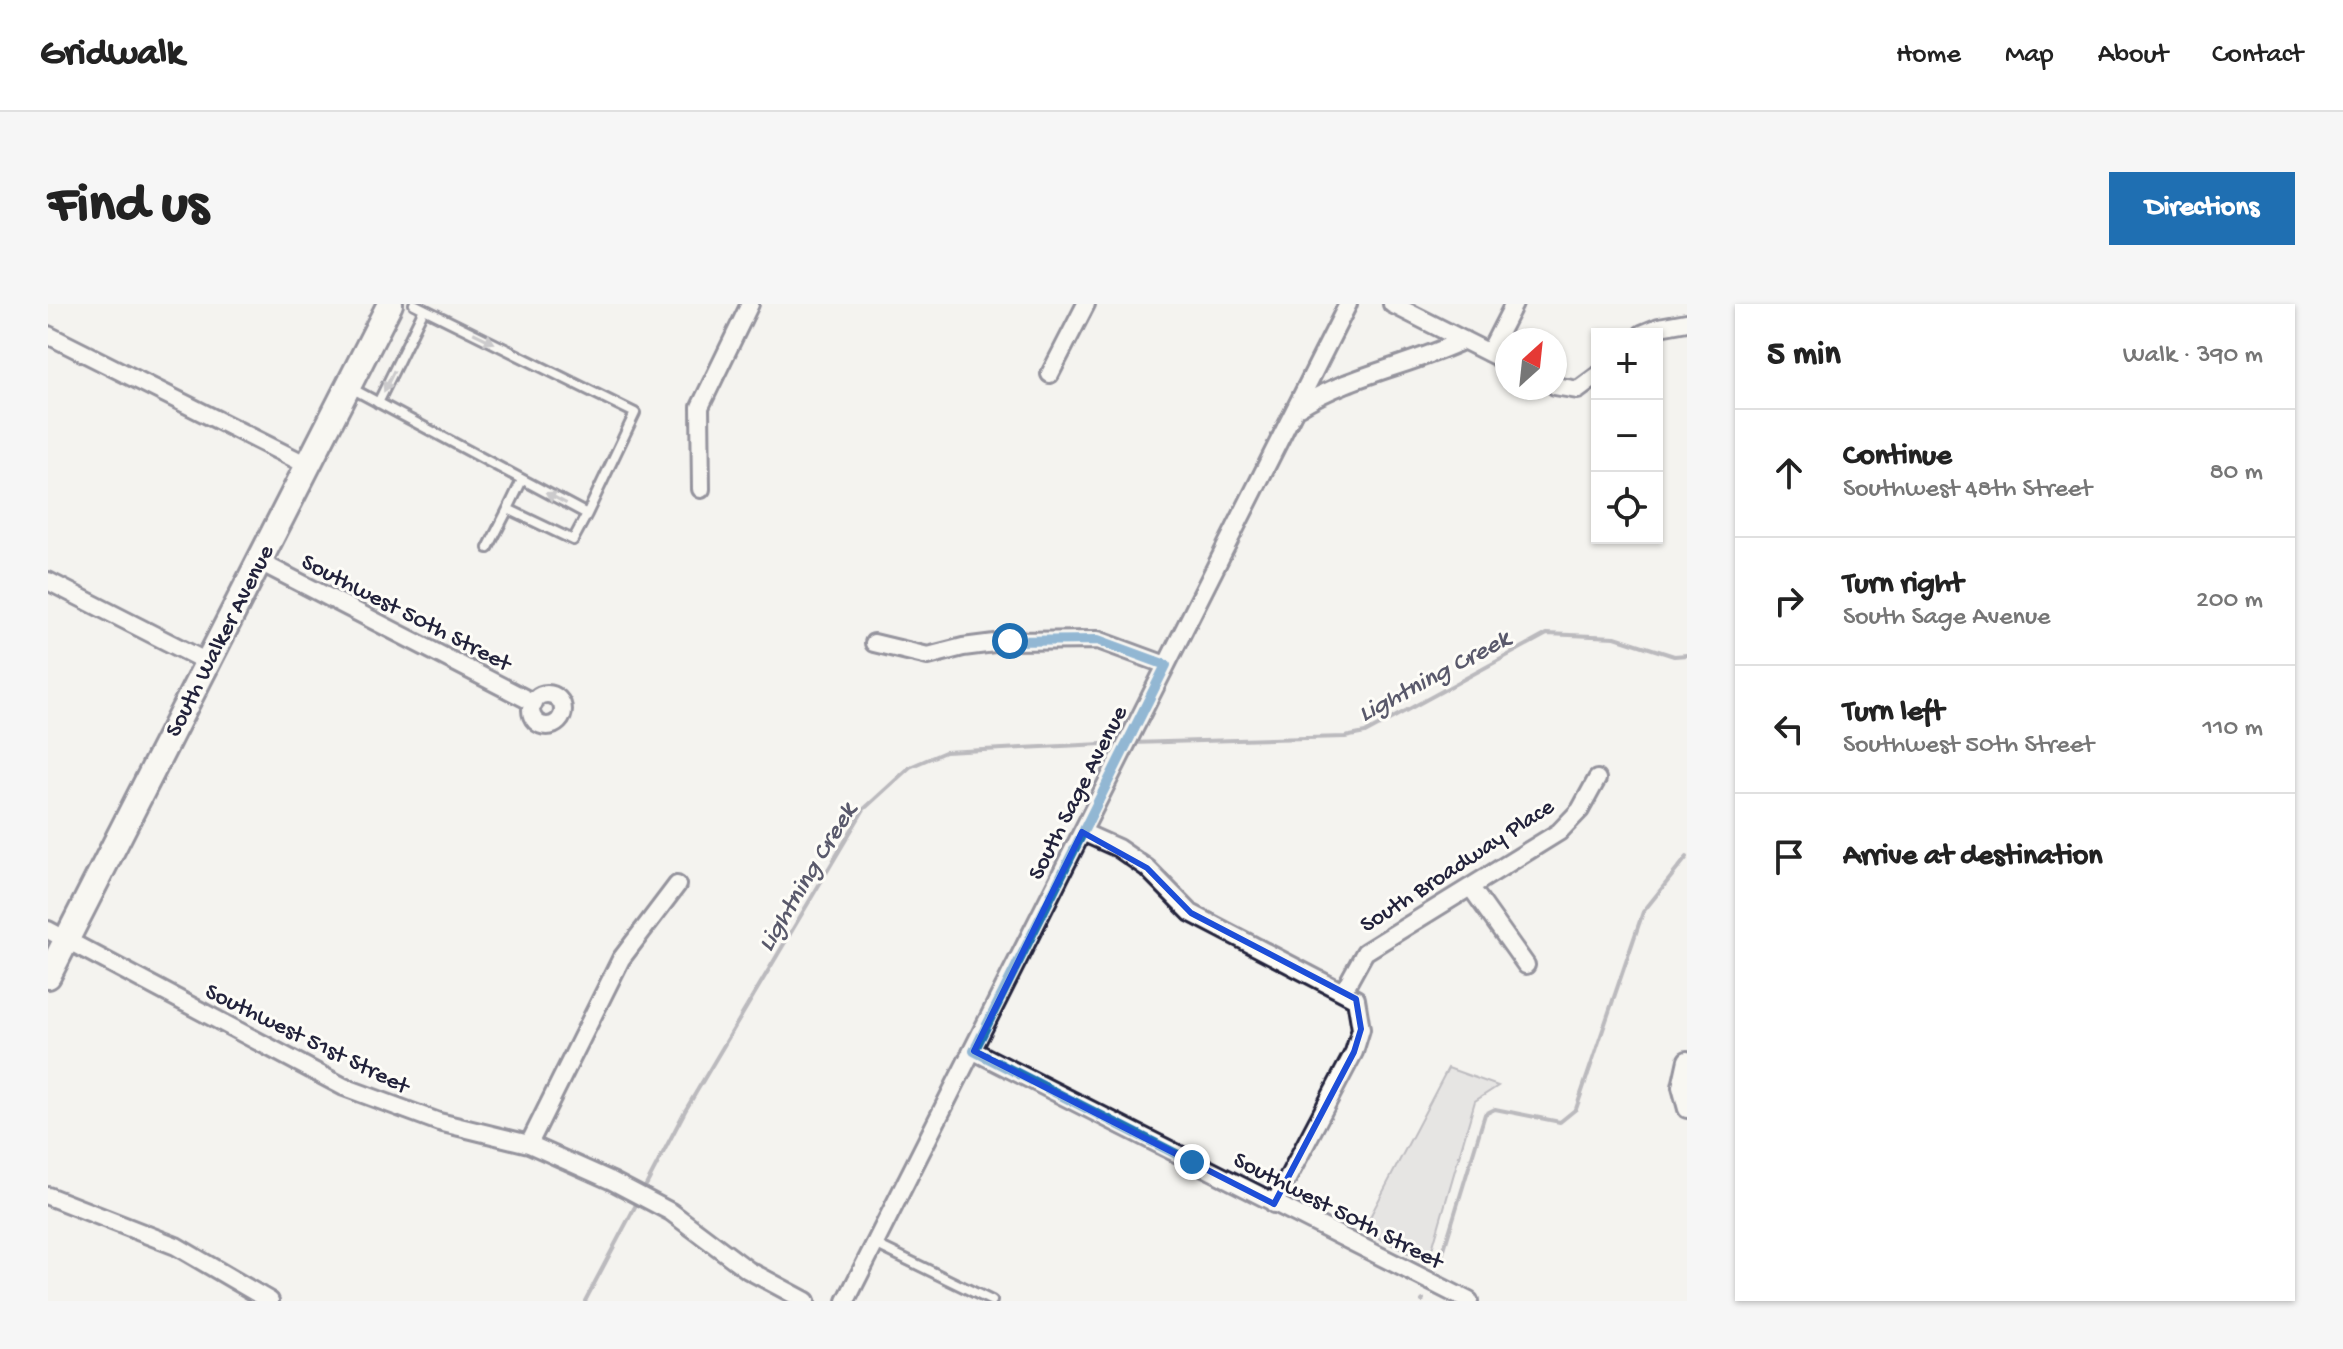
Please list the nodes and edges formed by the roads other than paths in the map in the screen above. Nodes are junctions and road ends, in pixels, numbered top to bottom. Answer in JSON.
{"nodes":[{"id":1,"x":390,"y":304,"type":"edge"},
{"id":2,"x":414,"y":304,"type":"edge"},
{"id":3,"x":750,"y":304,"type":"edge"},
{"id":4,"x":1086,"y":304,"type":"edge"},
{"id":5,"x":1348,"y":304,"type":"edge"},
{"id":6,"x":1392,"y":304,"type":"edge"},
{"id":7,"x":1514,"y":304,"type":"edge"},
{"id":8,"x":424,"y":309,"type":"junction"},
{"id":9,"x":1687,"y":322,"type":"edge"},
{"id":10,"x":1657,"y":328,"type":"edge"},
{"id":11,"x":48,"y":335,"type":"edge"},
{"id":12,"x":1464,"y":340,"type":"junction"},
{"id":13,"x":1489,"y":353,"type":"junction"},
{"id":14,"x":1495,"y":356,"type":"edge"},
{"id":15,"x":1050,"y":374,"type":"dead end"},
{"id":16,"x":1591,"y":381,"type":"edge"},
{"id":17,"x":348,"y":386,"type":"junction"},
{"id":18,"x":1567,"y":390,"type":"edge"},
{"id":19,"x":378,"y":403,"type":"junction"},
{"id":20,"x":1297,"y":409,"type":"junction"},
{"id":21,"x":307,"y":465,"type":"junction"},
{"id":22,"x":522,"y":480,"type":"junction"},
{"id":23,"x":701,"y":489,"type":"dead end"},
{"id":24,"x":508,"y":509,"type":"junction"},
{"id":25,"x":587,"y":514,"type":"junction"},
{"id":26,"x":488,"y":548,"type":"dead end"},
{"id":27,"x":258,"y":561,"type":"junction"},
{"id":28,"x":48,"y":581,"type":"edge"},
{"id":29,"x":874,"y":643,"type":"dead end"},
{"id":30,"x":207,"y":662,"type":"junction"},
{"id":31,"x":1166,"y":665,"type":"junction"},
{"id":32,"x":534,"y":703,"type":"dead end"},
{"id":33,"x":1597,"y":779,"type":"dead end"},
{"id":34,"x":1082,"y":832,"type":"junction"},
{"id":35,"x":677,"y":885,"type":"dead end"},
{"id":36,"x":1472,"y":889,"type":"junction"},
{"id":37,"x":57,"y":935,"type":"edge"},
{"id":38,"x":1526,"y":965,"type":"dead end"},
{"id":39,"x":48,"y":976,"type":"edge"},
{"id":40,"x":1344,"y":990,"type":"junction"},
{"id":41,"x":974,"y":1051,"type":"junction"},
{"id":42,"x":1687,"y":1060,"type":"edge"},
{"id":43,"x":1687,"y":1109,"type":"edge"},
{"id":44,"x":529,"y":1144,"type":"junction"},
{"id":45,"x":48,"y":1196,"type":"edge"},
{"id":46,"x":1274,"y":1204,"type":"junction"},
{"id":47,"x":875,"y":1244,"type":"junction"},
{"id":48,"x":270,"y":1301,"type":"edge"},
{"id":49,"x":806,"y":1301,"type":"edge"},
{"id":50,"x":846,"y":1301,"type":"edge"},
{"id":51,"x":992,"y":1301,"type":"edge"},
{"id":52,"x":1469,"y":1301,"type":"edge"}],
"edges":[{"from":1,"to":17,"type":"main road","name":"South Walker Avenue"},
{"from":2,"to":8,"type":"lane"},
{"from":3,"to":23,"type":"street"},
{"from":4,"to":15,"type":"street"},
{"from":5,"to":20,"type":"street","name":"South Sage Avenue"},
{"from":6,"to":12,"type":"street"},
{"from":7,"to":13,"type":"street"},
{"from":8,"to":19,"type":"lane","one_way":true},
{"from":8,"to":25,"type":"lane","one_way":true},
{"from":9,"to":10,"type":"street"},
{"from":11,"to":21,"type":"street"},
{"from":12,"to":13,"type":"street"},
{"from":12,"to":20,"type":"street"},
{"from":13,"to":14,"type":"street"},
{"from":16,"to":18,"type":"street"},
{"from":17,"to":19,"type":"lane"},
{"from":17,"to":21,"type":"main road","name":"South Walker Avenue"},
{"from":19,"to":22,"type":"lane"},
{"from":20,"to":31,"type":"street","name":"South Sage Avenue"},
{"from":21,"to":27,"type":"main road","name":"South Walker Avenue"},
{"from":22,"to":24,"type":"lane"},
{"from":25,"to":22,"type":"lane","one_way":true},
{"from":24,"to":25,"type":"lane"},
{"from":24,"to":26,"type":"lane"},
{"from":27,"to":30,"type":"main road","name":"South Walker Avenue"},
{"from":27,"to":32,"type":"street","name":"Southwest 50th Street"},
{"from":28,"to":30,"type":"street"},
{"from":29,"to":31,"type":"street"},
{"from":30,"to":37,"type":"main road","name":"South Walker Avenue"},
{"from":31,"to":34,"type":"street","name":"South Sage Avenue"},
{"from":33,"to":36,"type":"street","name":"South Broadway Place"},
{"from":34,"to":40,"type":"street"},
{"from":34,"to":41,"type":"street","name":"South Sage Avenue"},
{"from":35,"to":44,"type":"street"},
{"from":36,"to":38,"type":"street"},
{"from":36,"to":40,"type":"street","name":"South Broadway Place"},
{"from":37,"to":39,"type":"main road","name":"South Walker Avenue"},
{"from":37,"to":44,"type":"street","name":"Southwest 51st Street"},
{"from":40,"to":46,"type":"street"},
{"from":41,"to":46,"type":"street","name":"Southwest 50th Street"},
{"from":41,"to":47,"type":"street","name":"South Sage Avenue"},
{"from":42,"to":43,"type":"street"},
{"from":44,"to":49,"type":"street","name":"Southwest 51st Street"},
{"from":45,"to":48,"type":"street"},
{"from":46,"to":52,"type":"street","name":"Southwest 50th Street"},
{"from":47,"to":50,"type":"street","name":"South Sage Avenue"},
{"from":47,"to":51,"type":"lane"}]}
